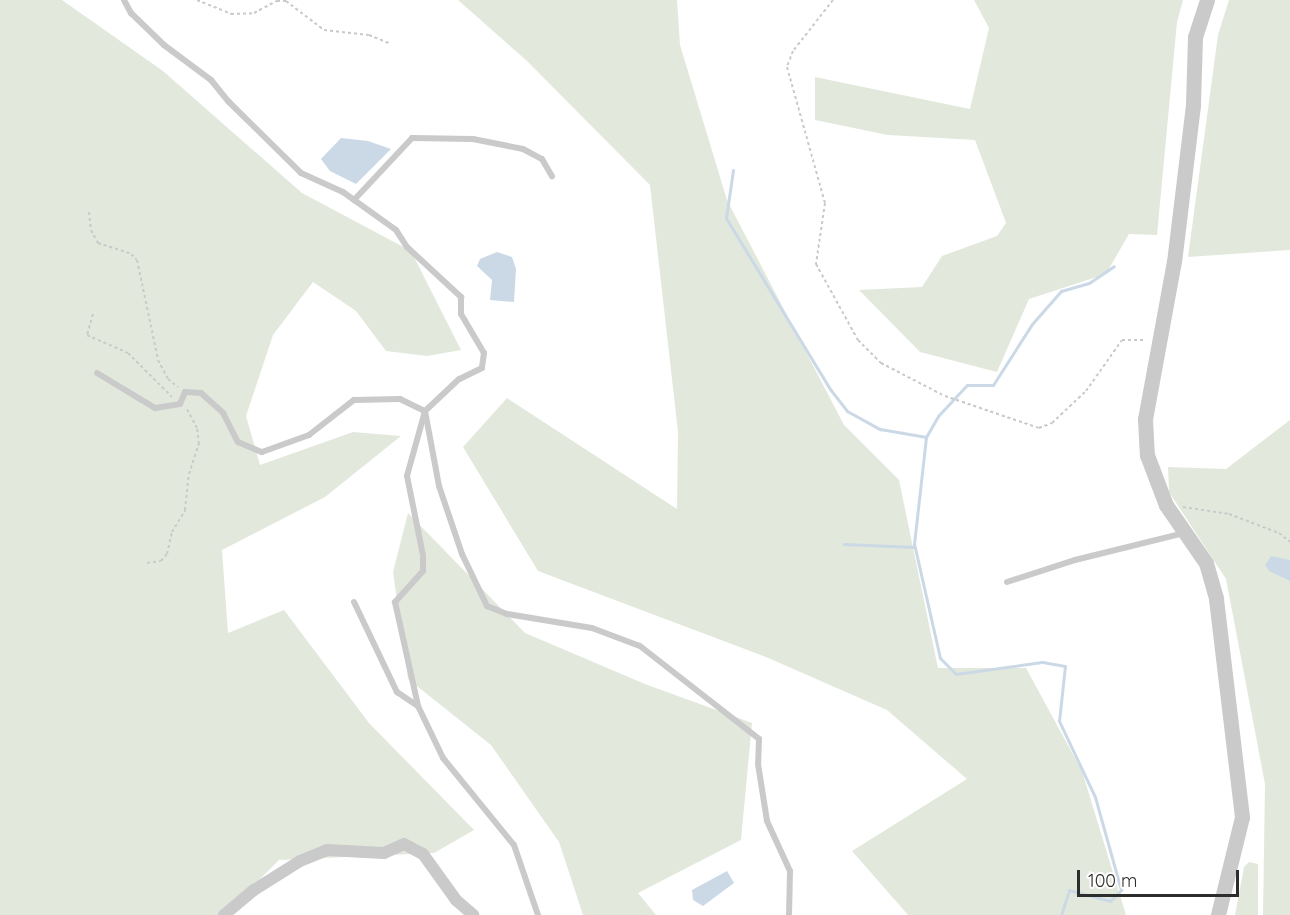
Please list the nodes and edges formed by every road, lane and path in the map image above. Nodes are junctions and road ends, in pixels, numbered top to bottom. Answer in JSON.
{"nodes":[{"id":1,"x":124,"y":0,"type":"edge"},
{"id":2,"x":197,"y":0,"type":"edge"},
{"id":3,"x":833,"y":0,"type":"edge"},
{"id":4,"x":1207,"y":0,"type":"edge"},
{"id":5,"x":388,"y":43,"type":"dead end"},
{"id":6,"x":552,"y":176,"type":"dead end"},
{"id":7,"x":354,"y":200,"type":"junction"},
{"id":8,"x":89,"y":212,"type":"dead end"},
{"id":9,"x":93,"y":315,"type":"dead end"},
{"id":10,"x":1158,"y":340,"type":"junction"},
{"id":11,"x":97,"y":373,"type":"dead end"},
{"id":12,"x":185,"y":392,"type":"junction"},
{"id":13,"x":180,"y":404,"type":"junction"},
{"id":14,"x":425,"y":411,"type":"junction"},
{"id":15,"x":1166,"y":504,"type":"junction"},
{"id":16,"x":1184,"y":533,"type":"junction"},
{"id":17,"x":1290,"y":542,"type":"edge"},
{"id":18,"x":147,"y":563,"type":"dead end"},
{"id":19,"x":1006,"y":582,"type":"dead end"},
{"id":20,"x":354,"y":602,"type":"dead end"},
{"id":21,"x":418,"y":706,"type":"junction"},
{"id":22,"x":224,"y":915,"type":"edge"},
{"id":23,"x":473,"y":915,"type":"edge"},
{"id":24,"x":538,"y":915,"type":"edge"},
{"id":25,"x":789,"y":915,"type":"edge"},
{"id":26,"x":1218,"y":915,"type":"edge"}],
"edges":[{"from":1,"to":7,"type":"lane"},
{"from":2,"to":5,"type":"path"},
{"from":3,"to":10,"type":"path"},
{"from":4,"to":10,"type":"street"},
{"from":6,"to":7,"type":"lane"},
{"from":7,"to":14,"type":"lane"},
{"from":8,"to":12,"type":"path"},
{"from":9,"to":13,"type":"path"},
{"from":10,"to":15,"type":"street"},
{"from":11,"to":13,"type":"lane"},
{"from":12,"to":13,"type":"lane"},
{"from":12,"to":14,"type":"lane"},
{"from":13,"to":18,"type":"path"},
{"from":14,"to":21,"type":"lane"},
{"from":14,"to":25,"type":"lane"},
{"from":15,"to":16,"type":"street"},
{"from":15,"to":17,"type":"path"},
{"from":16,"to":19,"type":"lane"},
{"from":16,"to":26,"type":"street"},
{"from":20,"to":21,"type":"lane"},
{"from":21,"to":24,"type":"lane"},
{"from":22,"to":23,"type":"street"}]}
